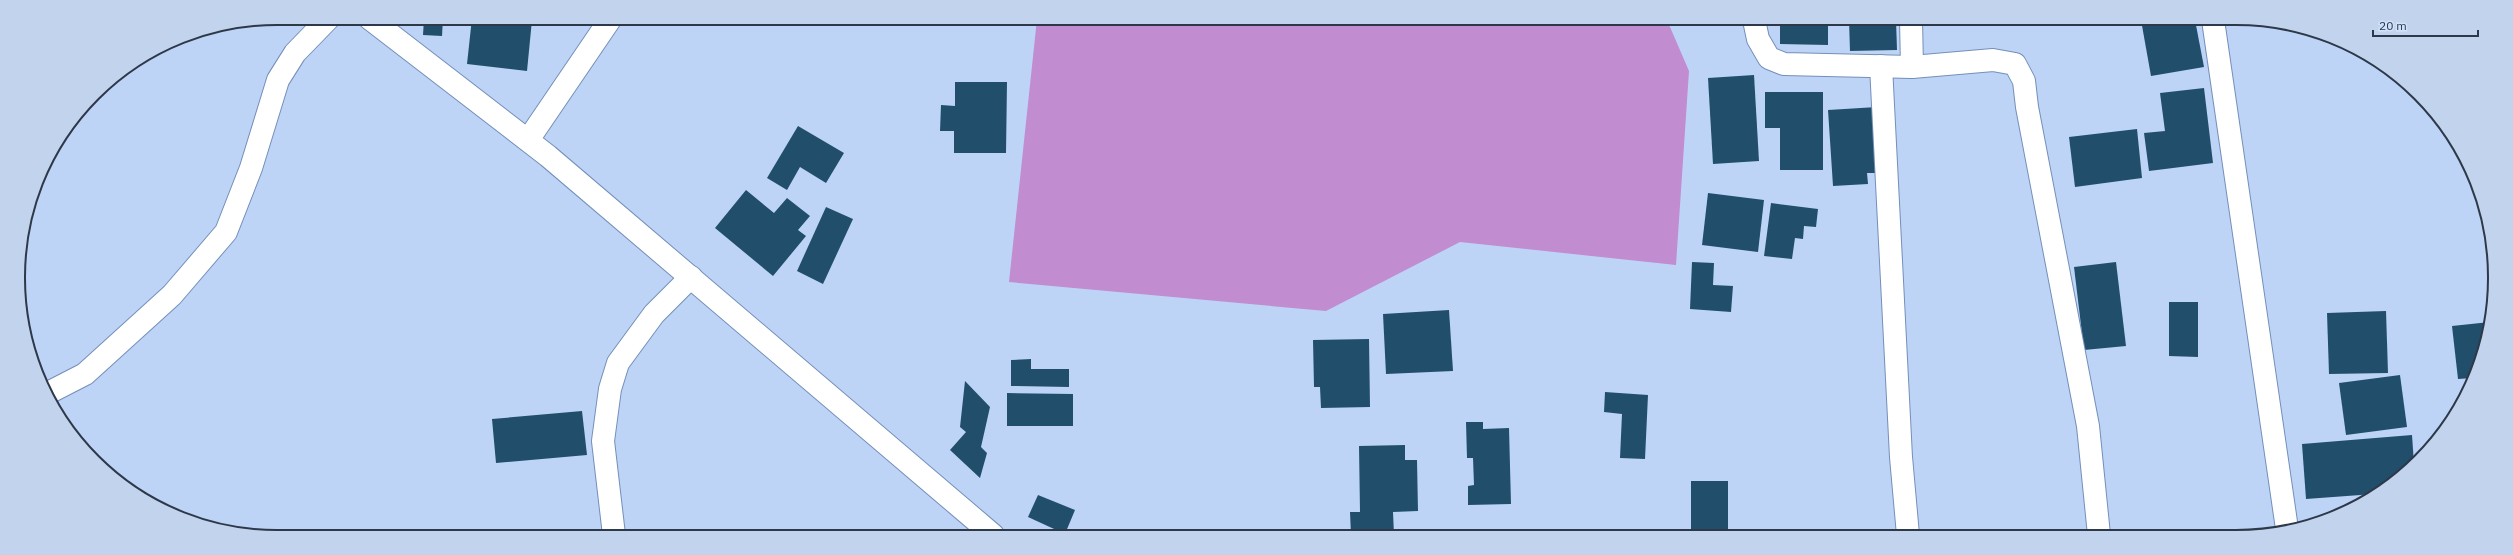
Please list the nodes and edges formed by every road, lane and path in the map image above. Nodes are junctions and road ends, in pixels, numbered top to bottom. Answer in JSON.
{"nodes":[{"id":1,"x":322,"y":25,"type":"edge"},
{"id":2,"x":378,"y":25,"type":"edge"},
{"id":3,"x":606,"y":25,"type":"edge"},
{"id":4,"x":1755,"y":25,"type":"edge"},
{"id":5,"x":1911,"y":25,"type":"edge"},
{"id":6,"x":2214,"y":25,"type":"edge"},
{"id":7,"x":1881,"y":66,"type":"junction"},
{"id":8,"x":1912,"y":67,"type":"junction"},
{"id":9,"x":528,"y":140,"type":"junction"},
{"id":10,"x":691,"y":277,"type":"junction"},
{"id":11,"x":52,"y":391,"type":"edge"},
{"id":12,"x":2286,"y":525,"type":"edge"},
{"id":13,"x":613,"y":530,"type":"edge"},
{"id":14,"x":987,"y":530,"type":"edge"},
{"id":15,"x":1908,"y":530,"type":"edge"},
{"id":16,"x":2098,"y":530,"type":"edge"}],
"edges":[{"from":1,"to":11,"type":"street"},
{"from":2,"to":9,"type":"street"},
{"from":3,"to":9,"type":"street"},
{"from":4,"to":7,"type":"street"},
{"from":5,"to":8,"type":"street"},
{"from":6,"to":12,"type":"street"},
{"from":7,"to":8,"type":"street"},
{"from":7,"to":15,"type":"street"},
{"from":8,"to":16,"type":"street"},
{"from":9,"to":10,"type":"street"},
{"from":10,"to":13,"type":"street"},
{"from":10,"to":14,"type":"street"}]}
